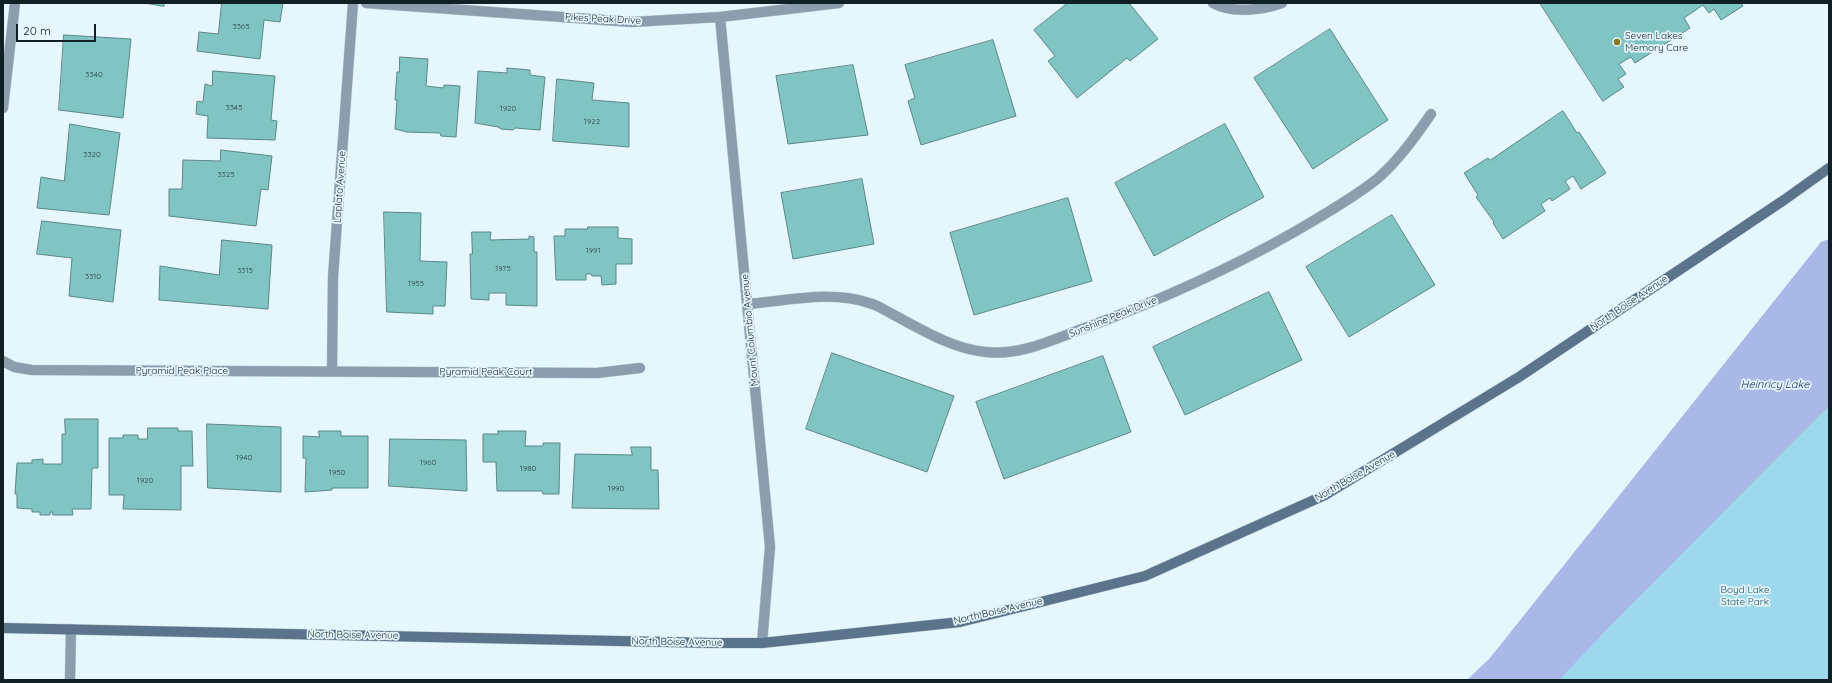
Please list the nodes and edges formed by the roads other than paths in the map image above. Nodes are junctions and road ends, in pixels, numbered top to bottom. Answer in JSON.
{"nodes":[{"id":1,"x":15,"y":3,"type":"edge"},
{"id":2,"x":353,"y":3,"type":"edge"},
{"id":3,"x":366,"y":3,"type":"edge"},
{"id":4,"x":839,"y":3,"type":"edge"},
{"id":5,"x":1213,"y":3,"type":"edge"},
{"id":6,"x":1282,"y":3,"type":"edge"},
{"id":7,"x":720,"y":17,"type":"junction"},
{"id":8,"x":3,"y":108,"type":"edge"},
{"id":9,"x":1431,"y":114,"type":"dead end"},
{"id":10,"x":1829,"y":168,"type":"edge"},
{"id":11,"x":747,"y":304,"type":"junction"},
{"id":12,"x":3,"y":361,"type":"edge"},
{"id":13,"x":640,"y":368,"type":"dead end"},
{"id":14,"x":332,"y":372,"type":"junction"},
{"id":15,"x":3,"y":628,"type":"edge"},
{"id":16,"x":71,"y":628,"type":"junction"},
{"id":17,"x":762,"y":643,"type":"junction"},
{"id":18,"x":70,"y":680,"type":"edge"}],
"edges":[{"from":1,"to":8,"type":"street"},
{"from":2,"to":14,"type":"street","name":"Laplata Avenue"},
{"from":3,"to":7,"type":"street","name":"Pikes Peak Drive"},
{"from":4,"to":7,"type":"street","name":"Pikes Peak Drive"},
{"from":5,"to":6,"type":"street"},
{"from":7,"to":11,"type":"street","name":"Mount Columbia Avenue"},
{"from":9,"to":11,"type":"street","name":"Sunshine Peak Drive"},
{"from":10,"to":17,"type":"street","name":"North Boise Avenue"},
{"from":11,"to":17,"type":"street","name":"Mount Columbia Avenue"},
{"from":12,"to":14,"type":"street","name":"Pyramid Peak Place"},
{"from":13,"to":14,"type":"street","name":"Pyramid Peak Court"},
{"from":15,"to":16,"type":"street","name":"North Boise Avenue"},
{"from":16,"to":17,"type":"street","name":"North Boise Avenue"},
{"from":16,"to":18,"type":"street"}]}
